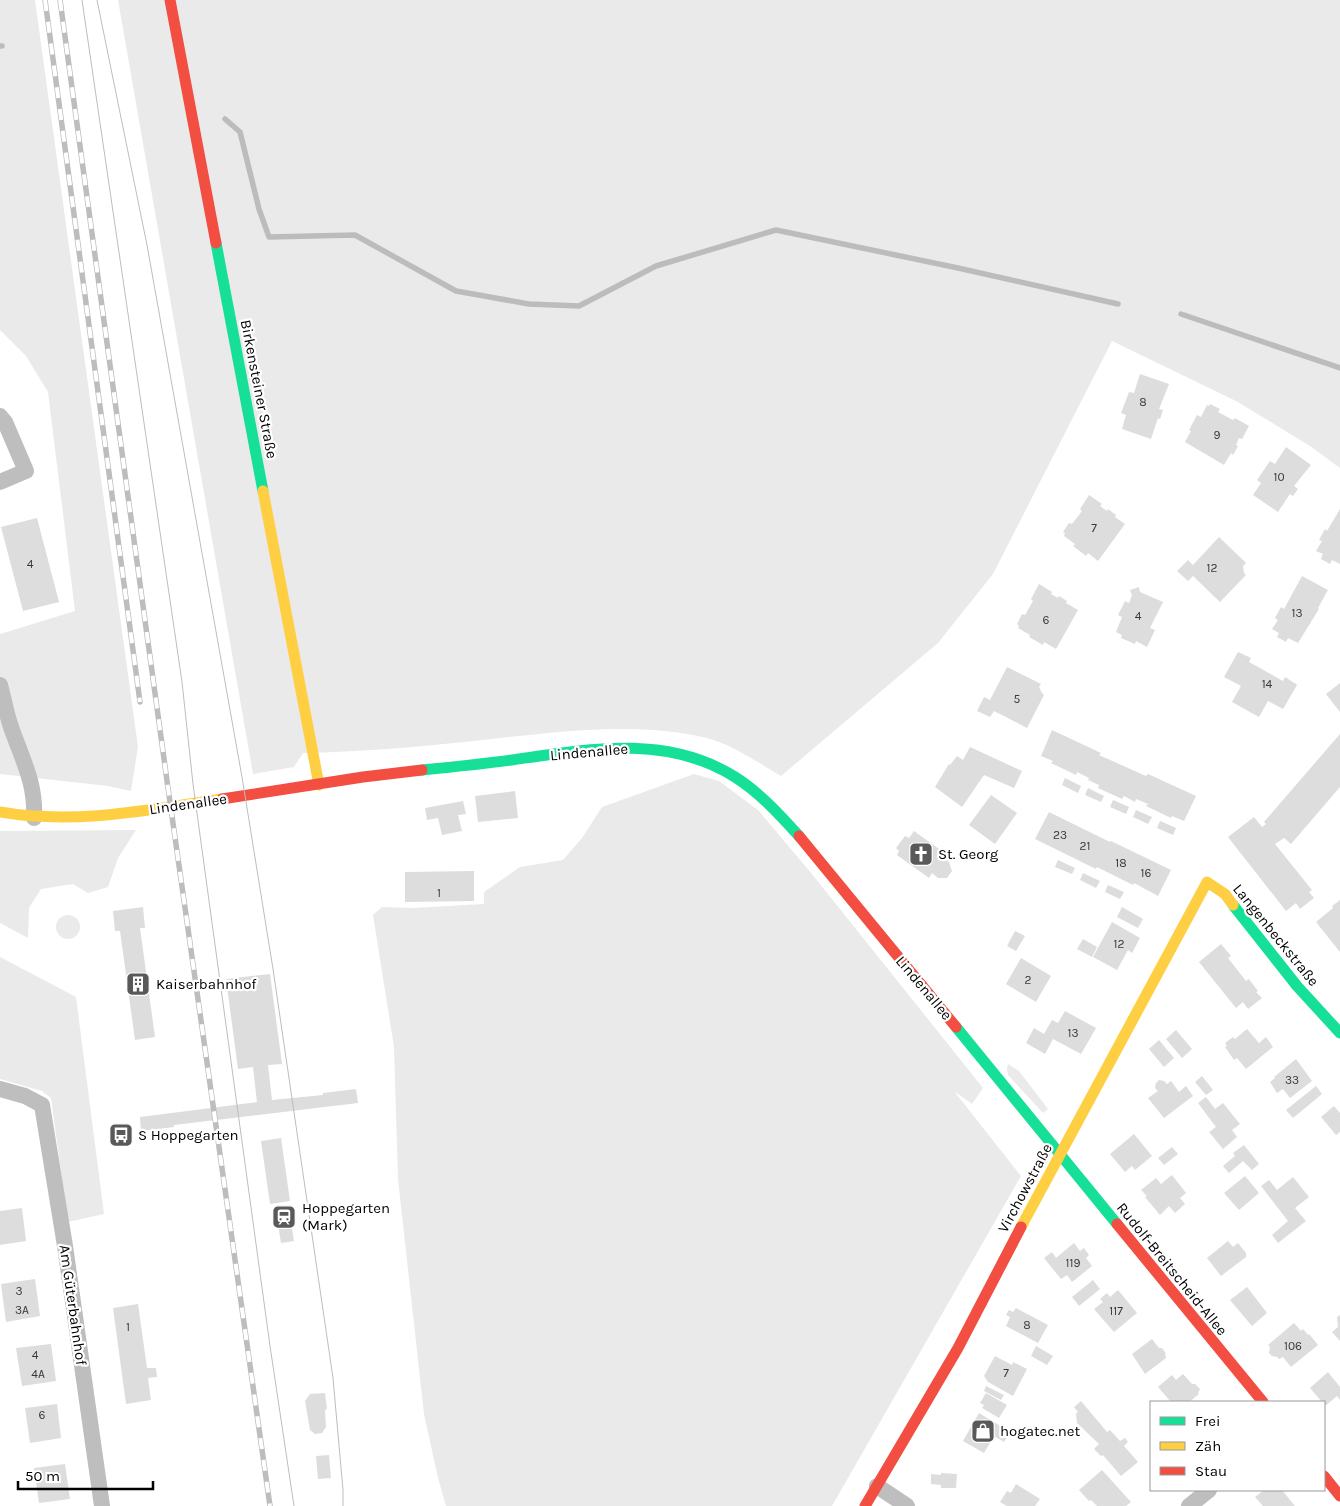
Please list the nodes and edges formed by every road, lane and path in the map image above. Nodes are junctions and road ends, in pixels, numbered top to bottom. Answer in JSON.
{"nodes":[{"id":1,"x":170,"y":0,"type":"edge"},
{"id":2,"x":0,"y":416,"type":"edge"},
{"id":3,"x":0,"y":482,"type":"edge"},
{"id":4,"x":0,"y":685,"type":"edge"},
{"id":5,"x":319,"y":785,"type":"junction"},
{"id":6,"x":0,"y":812,"type":"edge"},
{"id":7,"x":34,"y":818,"type":"junction"},
{"id":8,"x":1207,"y":882,"type":"joint"},
{"id":9,"x":1340,"y":1033,"type":"edge"},
{"id":10,"x":0,"y":1089,"type":"edge"},
{"id":11,"x":1060,"y":1154,"type":"junction"},
{"id":12,"x":1262,"y":1401,"type":"edge"},
{"id":13,"x":1325,"y":1477,"type":"edge"},
{"id":14,"x":877,"y":1486,"type":"junction"},
{"id":15,"x":1208,"y":1491,"type":"edge"},
{"id":16,"x":1340,"y":1496,"type":"edge"},
{"id":17,"x":102,"y":1506,"type":"edge"},
{"id":18,"x":864,"y":1506,"type":"edge"},
{"id":19,"x":907,"y":1506,"type":"edge"},
{"id":20,"x":1189,"y":1506,"type":"edge"}],
"edges":[{"from":1,"to":5,"type":"street","name":"Birkensteiner Straße"},
{"from":2,"to":3,"type":"street"},
{"from":4,"to":7,"type":"street"},
{"from":5,"to":7,"type":"street","name":"Lindenallee"},
{"from":5,"to":11,"type":"street","name":"Lindenallee"},
{"from":6,"to":7,"type":"street","name":"Lindenallee"},
{"from":8,"to":9,"type":"street","name":"Langenbeckstraße"},
{"from":8,"to":11,"type":"street","name":"Virchowstraße"},
{"from":10,"to":17,"type":"street","name":"Am Güterbahnhof"},
{"from":11,"to":12,"type":"street","name":"Rudolf-Breitscheid-Allee"},
{"from":11,"to":14,"type":"street","name":"Virchowstraße"},
{"from":13,"to":16,"type":"street"},
{"from":14,"to":18,"type":"street","name":"Virchowstraße"},
{"from":14,"to":19,"type":"street"},
{"from":15,"to":20,"type":"street"}]}
